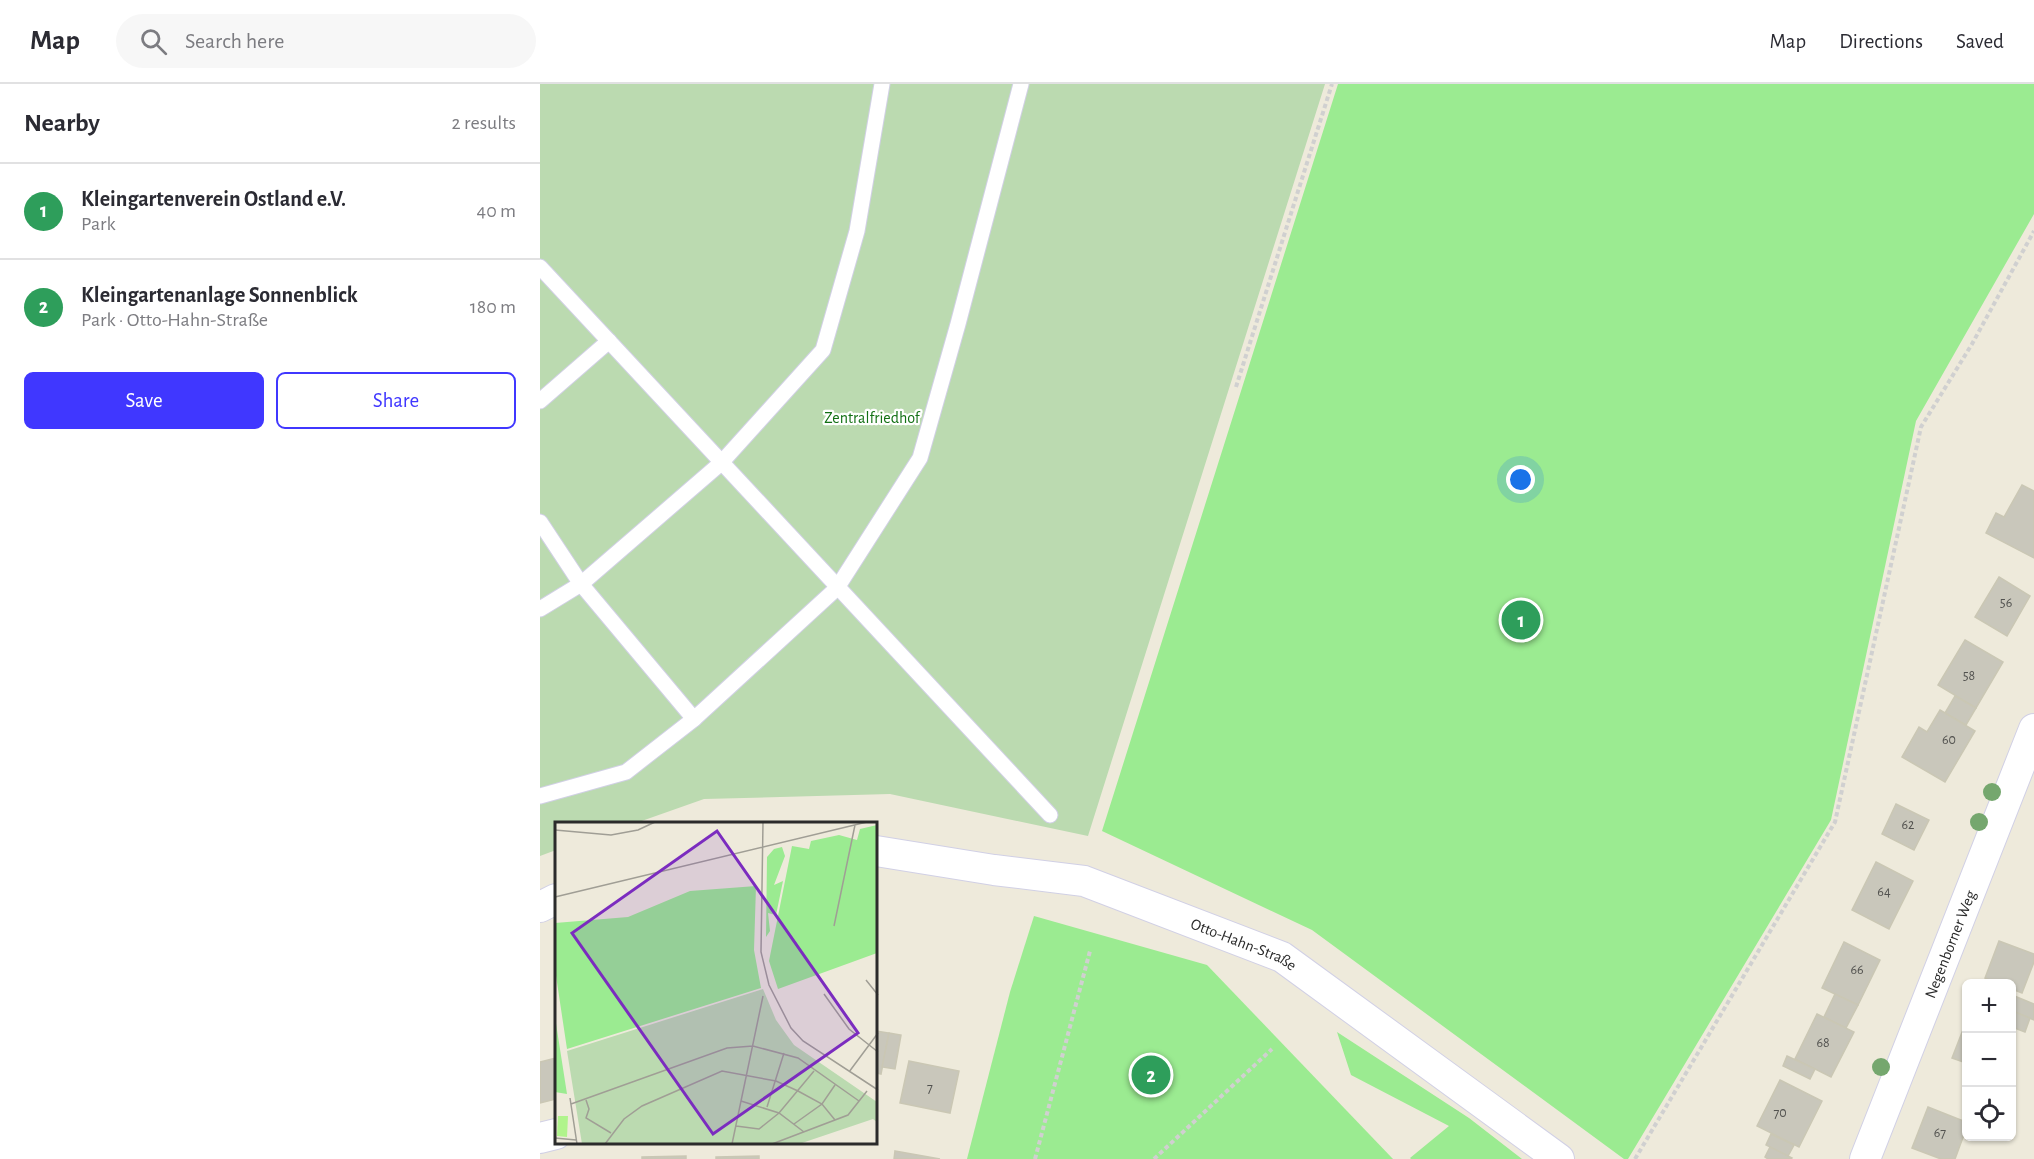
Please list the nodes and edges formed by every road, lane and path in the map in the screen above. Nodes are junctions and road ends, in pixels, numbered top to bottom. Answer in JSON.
{"nodes":[{"id":1,"x":882,"y":84,"type":"edge"},
{"id":2,"x":1021,"y":84,"type":"edge"},
{"id":3,"x":1332,"y":84,"type":"edge"},
{"id":4,"x":2034,"y":231,"type":"edge"},
{"id":5,"x":540,"y":267,"type":"edge"},
{"id":6,"x":609,"y":341,"type":"junction"},
{"id":7,"x":1236,"y":387,"type":"dead end"},
{"id":8,"x":540,"y":401,"type":"edge"},
{"id":9,"x":721,"y":463,"type":"junction"},
{"id":10,"x":540,"y":522,"type":"edge"},
{"id":11,"x":581,"y":584,"type":"junction"},
{"id":12,"x":837,"y":588,"type":"junction"},
{"id":13,"x":540,"y":609,"type":"edge"},
{"id":14,"x":694,"y":719,"type":"junction"},
{"id":15,"x":2034,"y":729,"type":"edge"},
{"id":16,"x":540,"y":796,"type":"edge"},
{"id":17,"x":1050,"y":815,"type":"dead end"},
{"id":18,"x":878,"y":850,"type":"edge"},
{"id":19,"x":555,"y":900,"type":"edge"},
{"id":20,"x":540,"y":907,"type":"edge"},
{"id":21,"x":1090,"y":951,"type":"dead end"},
{"id":22,"x":1272,"y":1049,"type":"dead end"},
{"id":23,"x":555,"y":1134,"type":"edge"},
{"id":24,"x":540,"y":1138,"type":"edge"},
{"id":25,"x":1035,"y":1159,"type":"edge"},
{"id":26,"x":1154,"y":1159,"type":"edge"},
{"id":27,"x":1558,"y":1159,"type":"edge"},
{"id":28,"x":1635,"y":1159,"type":"edge"},
{"id":29,"x":1865,"y":1159,"type":"edge"}],
"edges":[{"from":1,"to":9,"type":"lane"},
{"from":2,"to":12,"type":"lane"},
{"from":3,"to":7,"type":"path"},
{"from":4,"to":28,"type":"path"},
{"from":5,"to":6,"type":"lane"},
{"from":6,"to":8,"type":"lane"},
{"from":6,"to":9,"type":"lane"},
{"from":9,"to":11,"type":"lane"},
{"from":9,"to":12,"type":"lane"},
{"from":10,"to":11,"type":"lane"},
{"from":11,"to":13,"type":"lane"},
{"from":11,"to":14,"type":"lane"},
{"from":12,"to":14,"type":"lane"},
{"from":12,"to":17,"type":"lane"},
{"from":14,"to":16,"type":"lane"},
{"from":15,"to":29,"type":"street","name":"Negenborner Weg"},
{"from":18,"to":27,"type":"street","name":"Otto-Hahn-Straße"},
{"from":19,"to":20,"type":"street"},
{"from":21,"to":25,"type":"path"},
{"from":22,"to":26,"type":"path"},
{"from":23,"to":24,"type":"street"}]}
